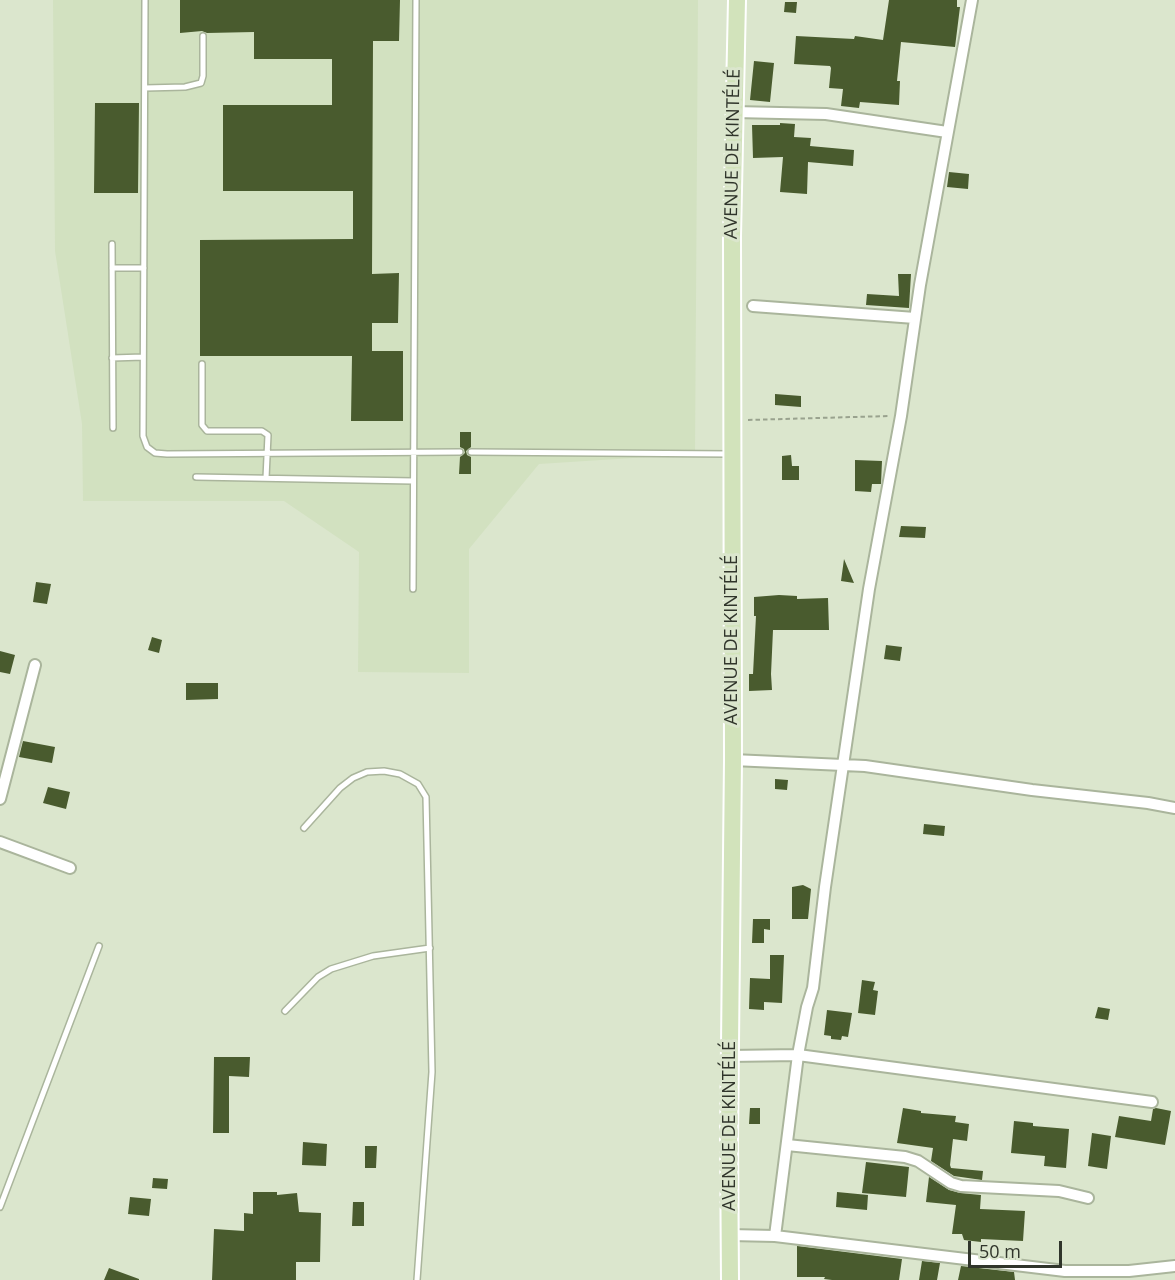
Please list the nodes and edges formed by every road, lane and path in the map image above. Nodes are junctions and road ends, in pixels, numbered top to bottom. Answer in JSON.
{"nodes":[{"id":1,"x":145,"y":0,"type":"edge"},
{"id":2,"x":416,"y":0,"type":"edge"},
{"id":3,"x":736,"y":0,"type":"edge"},
{"id":4,"x":972,"y":0,"type":"edge"},
{"id":5,"x":203,"y":36,"type":"dead end"},
{"id":6,"x":145,"y":88,"type":"junction"},
{"id":7,"x":734,"y":112,"type":"junction"},
{"id":8,"x":948,"y":132,"type":"junction"},
{"id":9,"x":112,"y":244,"type":"dead end"},
{"id":10,"x":112,"y":268,"type":"junction"},
{"id":11,"x":144,"y":268,"type":"junction"},
{"id":12,"x":753,"y":306,"type":"dead end"},
{"id":13,"x":915,"y":318,"type":"junction"},
{"id":14,"x":112,"y":357,"type":"junction"},
{"id":15,"x":143,"y":357,"type":"junction"},
{"id":16,"x":202,"y":364,"type":"dead end"},
{"id":17,"x":901,"y":416,"type":"junction"},
{"id":18,"x":733,"y":421,"type":"junction"},
{"id":19,"x":113,"y":428,"type":"dead end"},
{"id":20,"x":267,"y":452,"type":"junction"},
{"id":21,"x":414,"y":452,"type":"junction"},
{"id":22,"x":460,"y":452,"type":"dead end"},
{"id":23,"x":471,"y":452,"type":"dead end"},
{"id":24,"x":733,"y":454,"type":"junction"},
{"id":25,"x":196,"y":477,"type":"dead end"},
{"id":26,"x":266,"y":478,"type":"junction"},
{"id":27,"x":413,"y":481,"type":"junction"},
{"id":28,"x":413,"y":589,"type":"dead end"},
{"id":29,"x":35,"y":665,"type":"dead end"},
{"id":30,"x":732,"y":760,"type":"junction"},
{"id":31,"x":844,"y":765,"type":"junction"},
{"id":32,"x":0,"y":799,"type":"edge"},
{"id":33,"x":1175,"y":808,"type":"edge"},
{"id":34,"x":304,"y":828,"type":"dead end"},
{"id":35,"x":0,"y":842,"type":"edge"},
{"id":36,"x":70,"y":868,"type":"dead end"},
{"id":37,"x":99,"y":946,"type":"dead end"},
{"id":38,"x":430,"y":948,"type":"junction"},
{"id":39,"x":285,"y":1011,"type":"dead end"},
{"id":40,"x":798,"y":1055,"type":"junction"},
{"id":41,"x":729,"y":1056,"type":"junction"},
{"id":42,"x":1152,"y":1102,"type":"dead end"},
{"id":43,"x":786,"y":1145,"type":"junction"},
{"id":44,"x":1088,"y":1198,"type":"dead end"},
{"id":45,"x":0,"y":1207,"type":"edge"},
{"id":46,"x":730,"y":1235,"type":"junction"},
{"id":47,"x":776,"y":1236,"type":"junction"},
{"id":48,"x":1175,"y":1266,"type":"edge"},
{"id":49,"x":417,"y":1280,"type":"edge"},
{"id":50,"x":730,"y":1280,"type":"edge"}],
"edges":[{"from":1,"to":6,"type":"lane"},
{"from":2,"to":21,"type":"lane"},
{"from":3,"to":7,"type":"main road","name":"AVENUE DE KINTÉLÉ"},
{"from":4,"to":8,"type":"street"},
{"from":5,"to":6,"type":"lane"},
{"from":6,"to":11,"type":"lane"},
{"from":7,"to":8,"type":"street"},
{"from":7,"to":18,"type":"main road","name":"AVENUE DE KINTÉLÉ"},
{"from":8,"to":13,"type":"street"},
{"from":9,"to":10,"type":"lane"},
{"from":10,"to":11,"type":"lane"},
{"from":10,"to":14,"type":"lane"},
{"from":11,"to":15,"type":"lane"},
{"from":12,"to":13,"type":"street"},
{"from":13,"to":17,"type":"street"},
{"from":14,"to":15,"type":"lane"},
{"from":14,"to":19,"type":"lane"},
{"from":15,"to":20,"type":"lane"},
{"from":16,"to":20,"type":"lane"},
{"from":17,"to":18,"type":"path"},
{"from":17,"to":31,"type":"street"},
{"from":18,"to":24,"type":"main road","name":"AVENUE DE KINTÉLÉ"},
{"from":20,"to":21,"type":"lane"},
{"from":20,"to":26,"type":"lane"},
{"from":21,"to":22,"type":"lane"},
{"from":21,"to":27,"type":"lane"},
{"from":23,"to":24,"type":"lane"},
{"from":24,"to":30,"type":"main road","name":"AVENUE DE KINTÉLÉ"},
{"from":25,"to":26,"type":"lane"},
{"from":26,"to":27,"type":"lane"},
{"from":27,"to":28,"type":"lane"},
{"from":29,"to":32,"type":"street"},
{"from":30,"to":31,"type":"street"},
{"from":30,"to":41,"type":"main road","name":"AVENUE DE KINTÉLÉ"},
{"from":31,"to":33,"type":"street"},
{"from":31,"to":40,"type":"street"},
{"from":34,"to":38,"type":"lane"},
{"from":35,"to":36,"type":"street"},
{"from":37,"to":45,"type":"lane"},
{"from":38,"to":39,"type":"lane"},
{"from":38,"to":49,"type":"lane"},
{"from":40,"to":41,"type":"street"},
{"from":40,"to":42,"type":"street"},
{"from":40,"to":43,"type":"street"},
{"from":41,"to":46,"type":"main road","name":"AVENUE DE KINTÉLÉ"},
{"from":43,"to":44,"type":"street"},
{"from":43,"to":47,"type":"street"},
{"from":46,"to":47,"type":"street"},
{"from":46,"to":50,"type":"main road","name":"AVENUE DE KINTÉLÉ"},
{"from":47,"to":48,"type":"street"}]}
